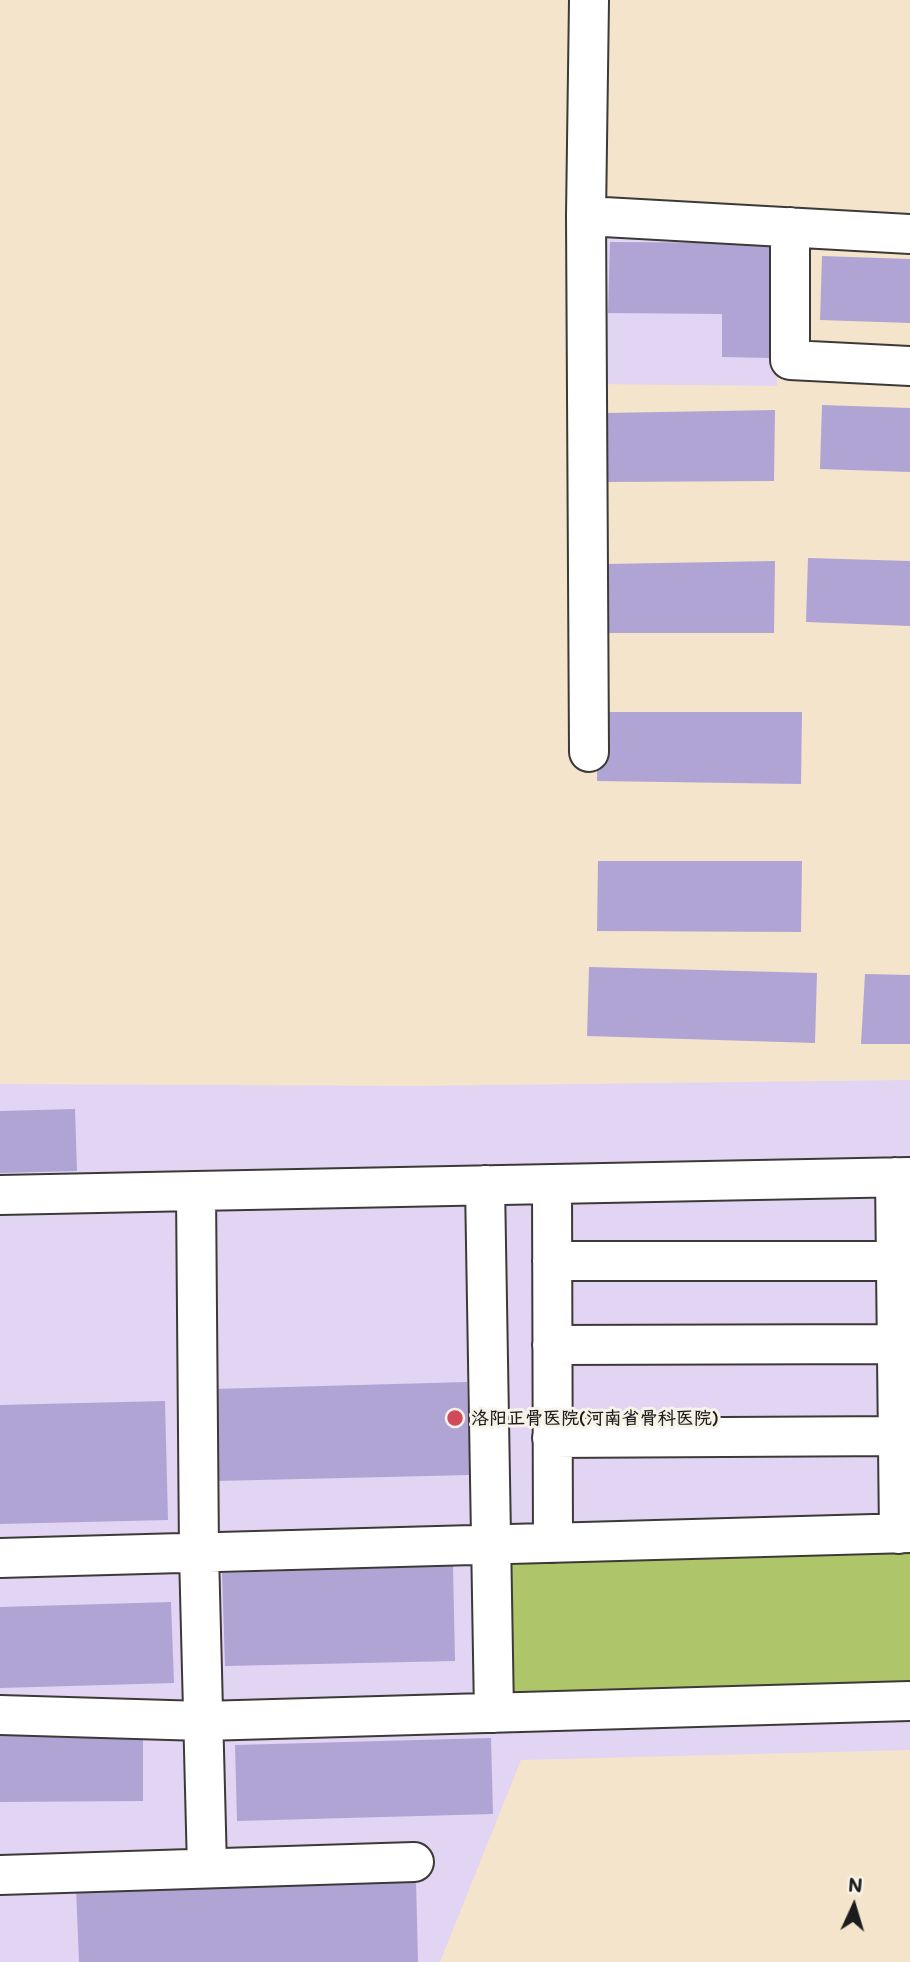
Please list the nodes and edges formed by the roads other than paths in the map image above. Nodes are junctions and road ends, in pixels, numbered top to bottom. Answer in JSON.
{"nodes":[{"id":1,"x":589,"y":0,"type":"edge"},
{"id":2,"x":586,"y":216,"type":"junction"},
{"id":3,"x":790,"y":227,"type":"junction"},
{"id":4,"x":910,"y":234,"type":"edge"},
{"id":5,"x":910,"y":366,"type":"edge"},
{"id":6,"x":589,"y":752,"type":"dead end"},
{"id":7,"x":902,"y":1177,"type":"edge"},
{"id":8,"x":552,"y":1184,"type":"junction"},
{"id":9,"x":485,"y":1185,"type":"junction"},
{"id":10,"x":196,"y":1191,"type":"junction"},
{"id":11,"x":0,"y":1195,"type":"edge"},
{"id":12,"x":552,"y":1261,"type":"junction"},
{"id":13,"x":896,"y":1261,"type":"junction"},
{"id":14,"x":897,"y":1344,"type":"junction"},
{"id":15,"x":552,"y":1345,"type":"junction"},
{"id":16,"x":898,"y":1436,"type":"junction"},
{"id":17,"x":552,"y":1438,"type":"junction"},
{"id":18,"x":904,"y":1534,"type":"edge"},
{"id":19,"x":552,"y":1543,"type":"junction"},
{"id":20,"x":491,"y":1545,"type":"junction"},
{"id":21,"x":199,"y":1553,"type":"junction"},
{"id":22,"x":0,"y":1558,"type":"edge"},
{"id":23,"x":910,"y":1701,"type":"edge"},
{"id":24,"x":494,"y":1713,"type":"junction"},
{"id":25,"x":0,"y":1716,"type":"edge"},
{"id":26,"x":203,"y":1721,"type":"junction"},
{"id":27,"x":414,"y":1862,"type":"dead end"},
{"id":28,"x":207,"y":1868,"type":"junction"},
{"id":29,"x":0,"y":1875,"type":"edge"}],
"edges":[{"from":1,"to":2,"type":"lane"},
{"from":2,"to":3,"type":"lane"},
{"from":2,"to":6,"type":"lane"},
{"from":3,"to":4,"type":"lane"},
{"from":3,"to":5,"type":"lane"},
{"from":7,"to":8,"type":"lane"},
{"from":7,"to":13,"type":"lane"},
{"from":8,"to":9,"type":"lane"},
{"from":8,"to":12,"type":"lane"},
{"from":9,"to":10,"type":"lane"},
{"from":9,"to":20,"type":"lane"},
{"from":10,"to":11,"type":"lane"},
{"from":10,"to":21,"type":"lane"},
{"from":12,"to":13,"type":"lane"},
{"from":12,"to":15,"type":"lane"},
{"from":13,"to":14,"type":"lane"},
{"from":14,"to":15,"type":"lane"},
{"from":14,"to":16,"type":"lane"},
{"from":15,"to":17,"type":"lane"},
{"from":16,"to":17,"type":"lane"},
{"from":16,"to":18,"type":"lane"},
{"from":17,"to":19,"type":"lane"},
{"from":18,"to":19,"type":"lane"},
{"from":19,"to":20,"type":"lane"},
{"from":20,"to":21,"type":"lane"},
{"from":20,"to":24,"type":"lane"},
{"from":21,"to":22,"type":"lane"},
{"from":21,"to":26,"type":"lane"},
{"from":23,"to":24,"type":"lane"},
{"from":24,"to":26,"type":"lane"},
{"from":25,"to":26,"type":"lane"},
{"from":26,"to":28,"type":"lane"},
{"from":27,"to":28,"type":"lane"},
{"from":28,"to":29,"type":"lane"}]}
